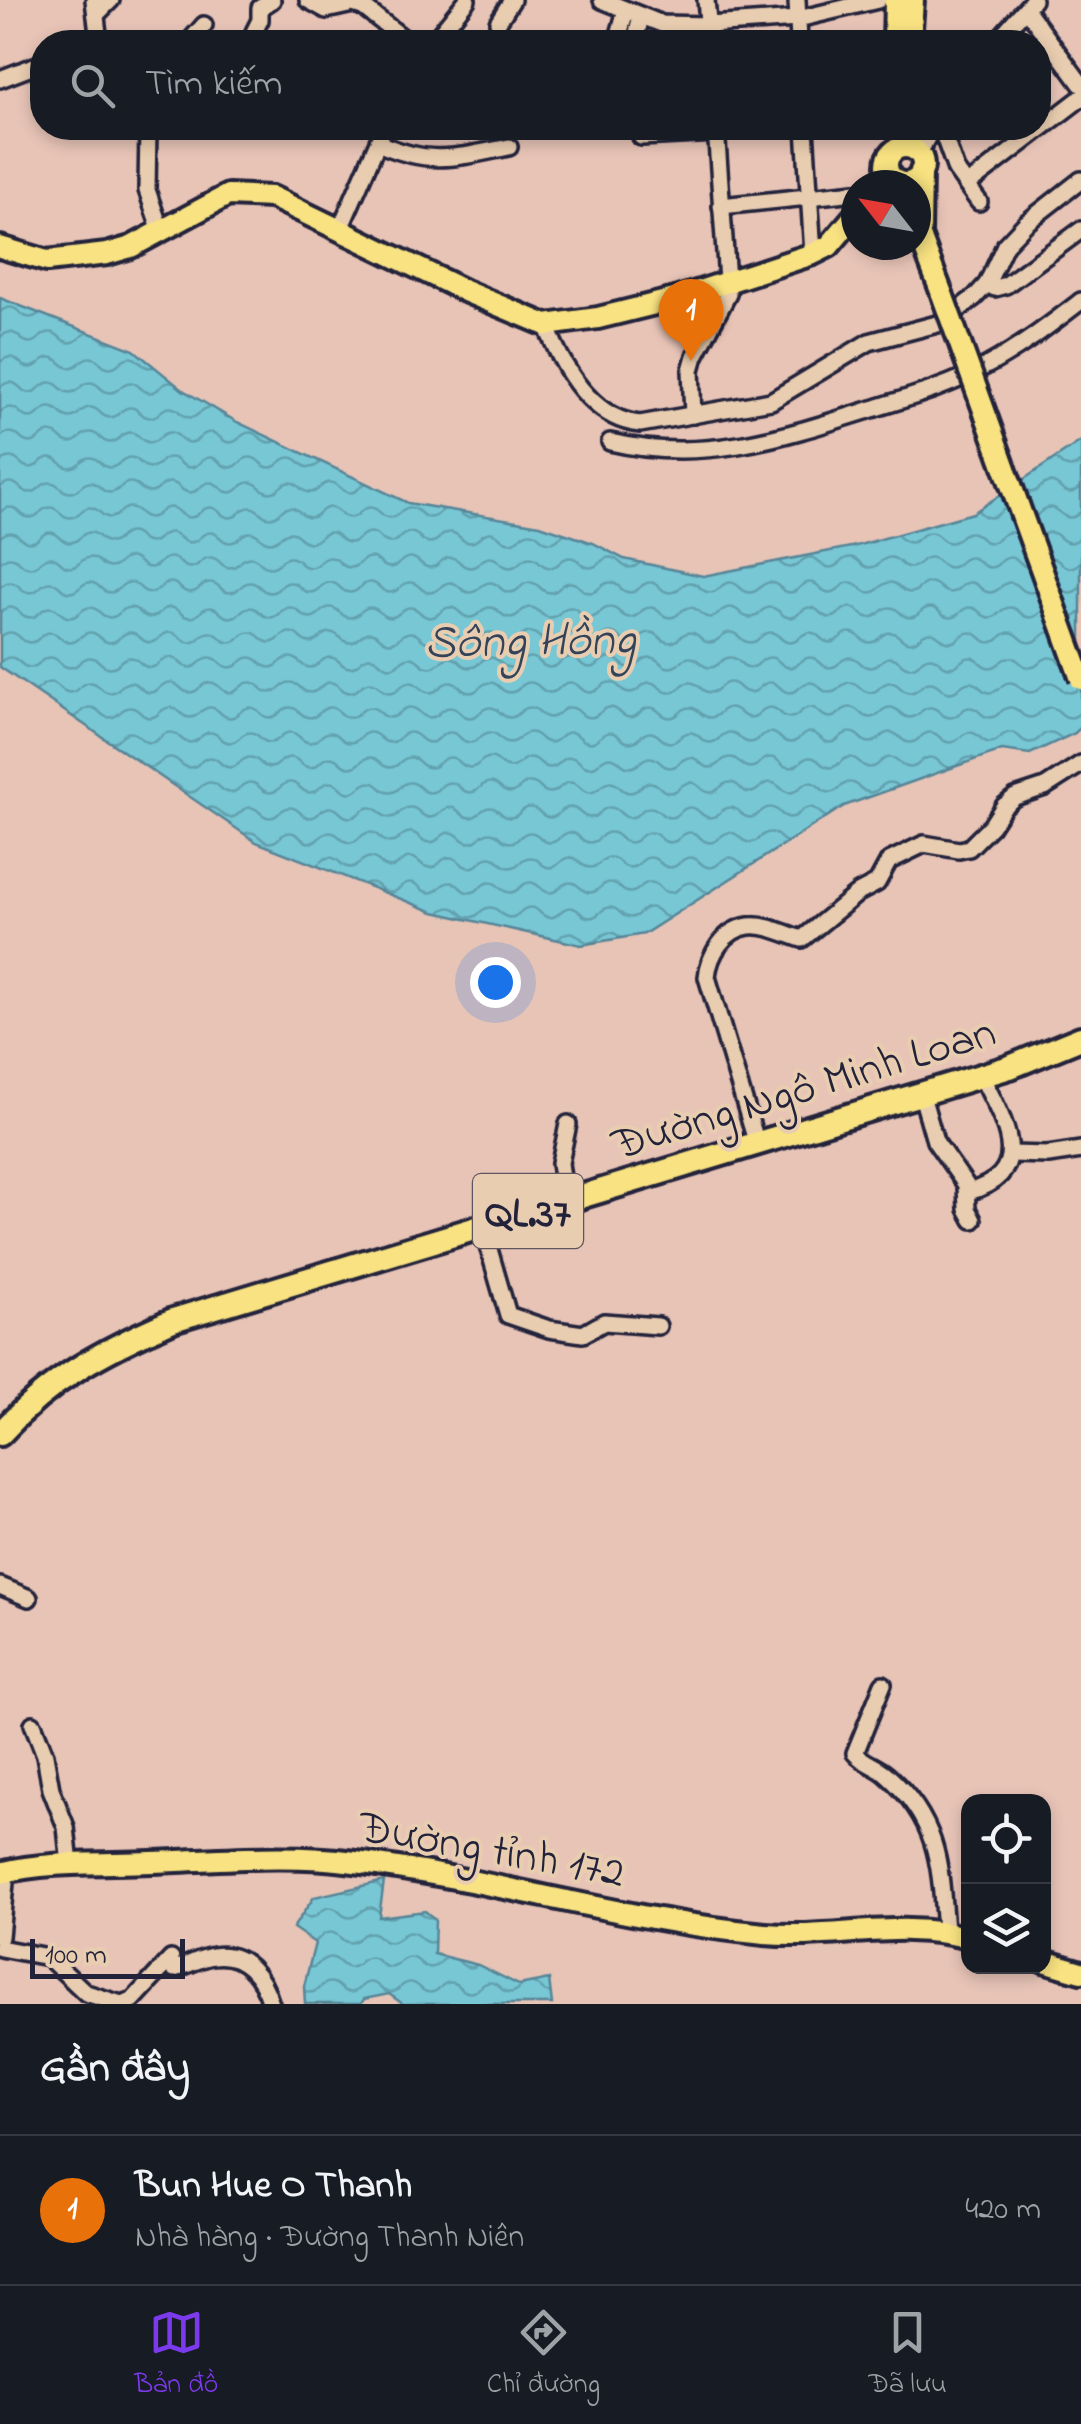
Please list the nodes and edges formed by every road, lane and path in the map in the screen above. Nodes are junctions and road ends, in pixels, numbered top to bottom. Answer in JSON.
{"nodes":[{"id":1,"x":111,"y":0,"type":"edge"},
{"id":2,"x":272,"y":0,"type":"edge"},
{"id":3,"x":308,"y":0,"type":"edge"},
{"id":4,"x":468,"y":0,"type":"edge"},
{"id":5,"x":512,"y":0,"type":"edge"},
{"id":6,"x":602,"y":0,"type":"edge"},
{"id":7,"x":706,"y":0,"type":"edge"},
{"id":8,"x":797,"y":0,"type":"edge"},
{"id":9,"x":878,"y":0,"type":"edge"},
{"id":10,"x":895,"y":0,"type":"edge"},
{"id":11,"x":913,"y":0,"type":"edge"},
{"id":12,"x":363,"y":3,"type":"edge"},
{"id":13,"x":1030,"y":4,"type":"edge"},
{"id":14,"x":95,"y":8,"type":"edge"},
{"id":15,"x":633,"y":13,"type":"junction"},
{"id":16,"x":798,"y":18,"type":"junction"},
{"id":17,"x":498,"y":22,"type":"dead end"},
{"id":18,"x":709,"y":25,"type":"junction"},
{"id":19,"x":204,"y":26,"type":"dead end"},
{"id":20,"x":200,"y":30,"type":"edge"},
{"id":21,"x":255,"y":30,"type":"edge"},
{"id":22,"x":394,"y":30,"type":"edge"},
{"id":23,"x":443,"y":30,"type":"edge"},
{"id":24,"x":623,"y":30,"type":"edge"},
{"id":25,"x":634,"y":30,"type":"edge"},
{"id":26,"x":709,"y":30,"type":"edge"},
{"id":27,"x":799,"y":30,"type":"edge"},
{"id":28,"x":894,"y":30,"type":"edge"},
{"id":29,"x":911,"y":30,"type":"edge"},
{"id":30,"x":1007,"y":30,"type":"edge"},
{"id":31,"x":1047,"y":30,"type":"edge"},
{"id":32,"x":1051,"y":37,"type":"edge"},
{"id":33,"x":30,"y":68,"type":"edge"},
{"id":34,"x":0,"y":80,"type":"edge"},
{"id":35,"x":1081,"y":84,"type":"edge"},
{"id":36,"x":1081,"y":98,"type":"edge"},
{"id":37,"x":1051,"y":121,"type":"edge"},
{"id":38,"x":148,"y":140,"type":"edge"},
{"id":39,"x":379,"y":140,"type":"edge"},
{"id":40,"x":388,"y":140,"type":"edge"},
{"id":41,"x":717,"y":140,"type":"edge"},
{"id":42,"x":806,"y":140,"type":"edge"},
{"id":43,"x":891,"y":140,"type":"edge"},
{"id":44,"x":915,"y":140,"type":"edge"},
{"id":45,"x":928,"y":140,"type":"edge"},
{"id":46,"x":945,"y":140,"type":"edge"},
{"id":47,"x":1026,"y":140,"type":"edge"},
{"id":48,"x":509,"y":147,"type":"dead end"},
{"id":49,"x":920,"y":163,"type":"junction"},
{"id":50,"x":888,"y":170,"type":"edge"},
{"id":51,"x":889,"y":170,"type":"edge"},
{"id":52,"x":916,"y":170,"type":"edge"},
{"id":53,"x":920,"y":170,"type":"edge"},
{"id":54,"x":1081,"y":180,"type":"edge"},
{"id":55,"x":967,"y":185,"type":"junction"},
{"id":56,"x":841,"y":194,"type":"edge"},
{"id":57,"x":809,"y":197,"type":"junction"},
{"id":58,"x":979,"y":202,"type":"dead end"},
{"id":59,"x":721,"y":206,"type":"junction"},
{"id":60,"x":340,"y":229,"type":"junction"},
{"id":61,"x":841,"y":229,"type":"edge"},
{"id":62,"x":1081,"y":230,"type":"edge"},
{"id":63,"x":161,"y":231,"type":"junction"},
{"id":64,"x":841,"y":242,"type":"edge"},
{"id":65,"x":0,"y":247,"type":"edge"},
{"id":66,"x":821,"y":250,"type":"junction"},
{"id":67,"x":930,"y":260,"type":"edge"},
{"id":68,"x":726,"y":284,"type":"junction"},
{"id":69,"x":987,"y":284,"type":"junction"},
{"id":70,"x":1081,"y":301,"type":"edge"},
{"id":71,"x":546,"y":325,"type":"junction"},
{"id":72,"x":693,"y":415,"type":"junction"},
{"id":73,"x":610,"y":442,"type":"dead end"},
{"id":74,"x":1081,"y":679,"type":"edge"},
{"id":75,"x":1081,"y":764,"type":"edge"},
{"id":76,"x":1081,"y":1038,"type":"edge"},
{"id":77,"x":981,"y":1075,"type":"junction"},
{"id":78,"x":921,"y":1092,"type":"junction"},
{"id":79,"x":568,"y":1124,"type":"dead end"},
{"id":80,"x":757,"y":1144,"type":"junction"},
{"id":81,"x":1081,"y":1150,"type":"edge"},
{"id":82,"x":1012,"y":1154,"type":"junction"},
{"id":83,"x":968,"y":1192,"type":"junction"},
{"id":84,"x":564,"y":1200,"type":"junction"},
{"id":85,"x":973,"y":1220,"type":"dead end"},
{"id":86,"x":482,"y":1225,"type":"junction"},
{"id":87,"x":658,"y":1326,"type":"dead end"},
{"id":88,"x":0,"y":1434,"type":"edge"},
{"id":89,"x":0,"y":1586,"type":"edge"},
{"id":90,"x":30,"y":1598,"type":"dead end"},
{"id":91,"x":883,"y":1684,"type":"dead end"},
{"id":92,"x":32,"y":1724,"type":"dead end"},
{"id":93,"x":70,"y":1864,"type":"junction"},
{"id":94,"x":3,"y":1872,"type":"edge"},
{"id":95,"x":945,"y":1931,"type":"junction"},
{"id":96,"x":961,"y":1936,"type":"edge"},
{"id":97,"x":0,"y":1937,"type":"edge"},
{"id":98,"x":0,"y":1948,"type":"edge"},
{"id":99,"x":1051,"y":1963,"type":"edge"},
{"id":100,"x":1081,"y":1972,"type":"edge"},
{"id":101,"x":271,"y":2004,"type":"edge"}],
"edges":[{"from":1,"to":14,"type":"street"},
{"from":2,"to":21,"type":"street"},
{"from":3,"to":12,"type":"street"},
{"from":4,"to":23,"type":"street"},
{"from":5,"to":17,"type":"street"},
{"from":6,"to":15,"type":"street"},
{"from":7,"to":18,"type":"street"},
{"from":8,"to":16,"type":"street"},
{"from":9,"to":16,"type":"street"},
{"from":10,"to":28,"type":"main road"},
{"from":11,"to":29,"type":"main road"},
{"from":12,"to":22,"type":"street"},
{"from":13,"to":30,"type":"street"},
{"from":13,"to":31,"type":"street"},
{"from":15,"to":18,"type":"street"},
{"from":15,"to":24,"type":"street"},
{"from":15,"to":25,"type":"street"},
{"from":16,"to":18,"type":"street"},
{"from":16,"to":27,"type":"street"},
{"from":18,"to":26,"type":"street"},
{"from":19,"to":20,"type":"street"},
{"from":32,"to":35,"type":"street"},
{"from":33,"to":34,"type":"street"},
{"from":36,"to":37,"type":"street"},
{"from":38,"to":63,"type":"street"},
{"from":39,"to":60,"type":"street"},
{"from":40,"to":48,"type":"street"},
{"from":41,"to":59,"type":"street"},
{"from":42,"to":57,"type":"street"},
{"from":43,"to":50,"type":"main road"},
{"from":44,"to":49,"type":"main road"},
{"from":45,"to":49,"type":"street"},
{"from":46,"to":55,"type":"street"},
{"from":47,"to":55,"type":"street"},
{"from":49,"to":51,"type":"main road"},
{"from":49,"to":52,"type":"main road"},
{"from":49,"to":53,"type":"main road"},
{"from":54,"to":69,"type":"street"},
{"from":55,"to":58,"type":"street"},
{"from":56,"to":57,"type":"street"},
{"from":57,"to":59,"type":"street"},
{"from":57,"to":66,"type":"street"},
{"from":59,"to":68,"type":"street"},
{"from":60,"to":63,"type":"main road"},
{"from":60,"to":71,"type":"main road"},
{"from":61,"to":66,"type":"main road"},
{"from":62,"to":69,"type":"street"},
{"from":63,"to":65,"type":"main road"},
{"from":64,"to":66,"type":"main road"},
{"from":66,"to":68,"type":"main road"},
{"from":67,"to":74,"type":"main road","bridge":true},
{"from":68,"to":71,"type":"main road"},
{"from":68,"to":72,"type":"street"},
{"from":69,"to":72,"type":"street"},
{"from":70,"to":73,"type":"street"},
{"from":71,"to":72,"type":"street"},
{"from":75,"to":80,"type":"street"},
{"from":76,"to":77,"type":"highway","name":"Đường Ngô Minh Loan","number":"QL.37"},
{"from":77,"to":78,"type":"highway","name":"Đường Ngô Minh Loan","number":"QL.37"},
{"from":77,"to":82,"type":"street"},
{"from":78,"to":80,"type":"highway","name":"Đường Ngô Minh Loan","number":"QL.37"},
{"from":78,"to":83,"type":"street"},
{"from":79,"to":84,"type":"street"},
{"from":80,"to":84,"type":"highway","name":"Đường Ngô Minh Loan","number":"QL.37"},
{"from":81,"to":82,"type":"street"},
{"from":82,"to":83,"type":"street"},
{"from":83,"to":85,"type":"street"},
{"from":84,"to":86,"type":"highway","name":"Đường Ngô Minh Loan","number":"QL.37"},
{"from":86,"to":87,"type":"street"},
{"from":86,"to":88,"type":"highway","name":"Đường Ngô Minh Loan","number":"QL.37"},
{"from":89,"to":90,"type":"street"},
{"from":91,"to":95,"type":"street"},
{"from":92,"to":93,"type":"street"},
{"from":93,"to":94,"type":"main road","name":"Đường tỉnh 172"},
{"from":93,"to":95,"type":"main road","name":"Đường tỉnh 172"},
{"from":94,"to":97,"type":"street"},
{"from":95,"to":96,"type":"main road","name":"Đường tỉnh 172"},
{"from":98,"to":101,"type":"street"},
{"from":99,"to":100,"type":"main road"}]}
